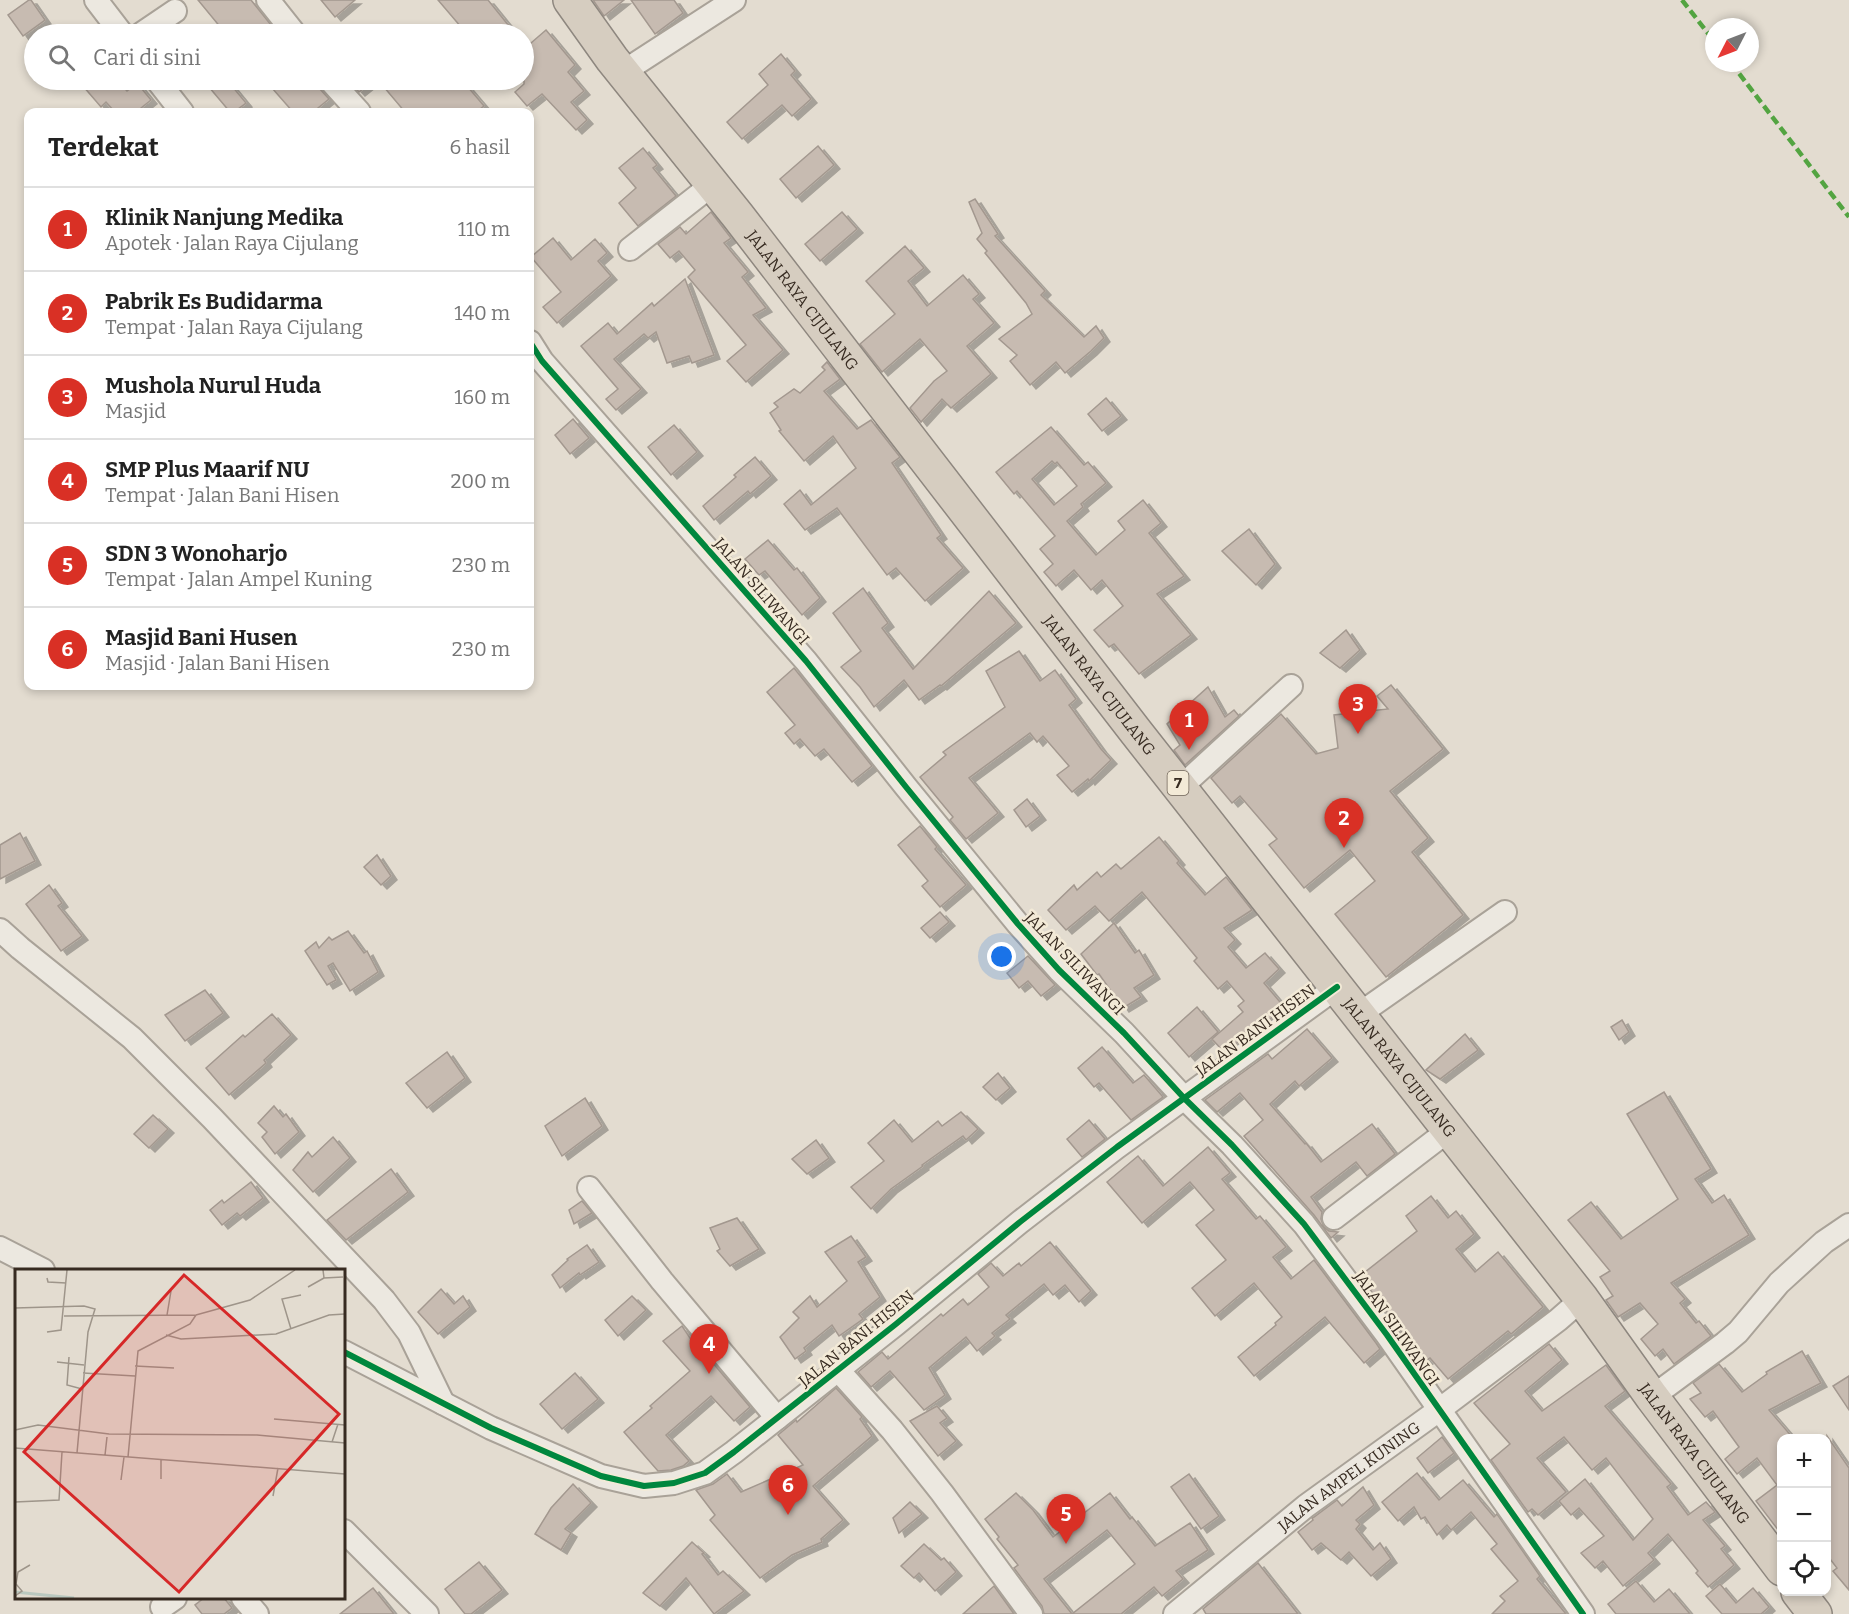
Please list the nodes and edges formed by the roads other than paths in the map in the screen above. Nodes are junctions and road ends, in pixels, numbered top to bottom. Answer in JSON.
{"nodes":[{"id":1,"x":96,"y":0,"type":"edge"},
{"id":2,"x":268,"y":0,"type":"edge"},
{"id":3,"x":570,"y":0,"type":"edge"},
{"id":4,"x":734,"y":0,"type":"edge"},
{"id":5,"x":175,"y":11,"type":"dead end"},
{"id":6,"x":114,"y":24,"type":"edge"},
{"id":7,"x":156,"y":24,"type":"edge"},
{"id":8,"x":287,"y":24,"type":"edge"},
{"id":9,"x":623,"y":72,"type":"junction"},
{"id":10,"x":165,"y":90,"type":"edge"},
{"id":11,"x":339,"y":90,"type":"edge"},
{"id":12,"x":179,"y":108,"type":"edge"},
{"id":13,"x":355,"y":108,"type":"edge"},
{"id":14,"x":713,"y":184,"type":"junction"},
{"id":15,"x":630,"y":249,"type":"dead end"},
{"id":16,"x":534,"y":348,"type":"edge"},
{"id":17,"x":1291,"y":686,"type":"dead end"},
{"id":18,"x":1180,"y":787,"type":"junction"},
{"id":19,"x":1505,"y":912,"type":"dead end"},
{"id":20,"x":0,"y":930,"type":"edge"},
{"id":21,"x":1337,"y":987,"type":"junction"},
{"id":22,"x":1359,"y":1015,"type":"junction"},
{"id":23,"x":1184,"y":1098,"type":"junction"},
{"id":24,"x":1449,"y":1130,"type":"junction"},
{"id":25,"x":590,"y":1188,"type":"dead end"},
{"id":26,"x":1334,"y":1218,"type":"dead end"},
{"id":27,"x":1849,"y":1225,"type":"edge"},
{"id":28,"x":0,"y":1248,"type":"edge"},
{"id":29,"x":41,"y":1269,"type":"edge"},
{"id":30,"x":1582,"y":1299,"type":"junction"},
{"id":31,"x":345,"y":1354,"type":"edge"},
{"id":32,"x":838,"y":1370,"type":"junction"},
{"id":33,"x":1652,"y":1397,"type":"junction"},
{"id":34,"x":443,"y":1403,"type":"junction"},
{"id":35,"x":1438,"y":1410,"type":"junction"},
{"id":36,"x":777,"y":1418,"type":"junction"},
{"id":37,"x":345,"y":1531,"type":"edge"},
{"id":38,"x":1777,"y":1562,"type":"edge"},
{"id":39,"x":1801,"y":1596,"type":"edge"},
{"id":40,"x":244,"y":1599,"type":"edge"},
{"id":41,"x":1182,"y":1612,"type":"edge"},
{"id":42,"x":257,"y":1614,"type":"edge"},
{"id":43,"x":427,"y":1614,"type":"edge"},
{"id":44,"x":1031,"y":1614,"type":"edge"},
{"id":45,"x":1583,"y":1614,"type":"edge"},
{"id":46,"x":1815,"y":1614,"type":"edge"}],
"edges":[{"from":1,"to":6,"type":"street"},
{"from":2,"to":8,"type":"street"},
{"from":3,"to":9,"type":"highway","name":"JALAN RAYA CIJULANG","number":"7"},
{"from":4,"to":9,"type":"street"},
{"from":5,"to":7,"type":"street"},
{"from":9,"to":14,"type":"highway","name":"JALAN RAYA CIJULANG","number":"7"},
{"from":10,"to":12,"type":"street"},
{"from":11,"to":13,"type":"street"},
{"from":14,"to":15,"type":"street"},
{"from":14,"to":18,"type":"highway","name":"JALAN RAYA CIJULANG","number":"7"},
{"from":16,"to":23,"type":"street","name":"JALAN SILIWANGI"},
{"from":17,"to":18,"type":"street"},
{"from":18,"to":21,"type":"highway","name":"JALAN RAYA CIJULANG","number":"7"},
{"from":19,"to":22,"type":"street"},
{"from":20,"to":34,"type":"street"},
{"from":21,"to":22,"type":"highway","name":"JALAN RAYA CIJULANG","number":"7"},
{"from":21,"to":23,"type":"street","name":"JALAN BANI HISEN"},
{"from":22,"to":24,"type":"highway","name":"JALAN RAYA CIJULANG","number":"7"},
{"from":23,"to":32,"type":"street","name":"JALAN BANI HISEN"},
{"from":23,"to":35,"type":"street","name":"JALAN SILIWANGI"},
{"from":24,"to":26,"type":"street"},
{"from":24,"to":30,"type":"highway","name":"JALAN RAYA CIJULANG","number":"7"},
{"from":25,"to":36,"type":"street"},
{"from":27,"to":33,"type":"street"},
{"from":28,"to":29,"type":"street"},
{"from":30,"to":33,"type":"highway","name":"JALAN RAYA CIJULANG","number":"7"},
{"from":30,"to":35,"type":"street","name":"JALAN AMPEL KUNING"},
{"from":31,"to":34,"type":"street","name":"JALAN BANI HISEN"},
{"from":32,"to":36,"type":"street","name":"JALAN BANI HISEN"},
{"from":32,"to":44,"type":"street"},
{"from":33,"to":38,"type":"highway","name":"JALAN RAYA CIJULANG","number":"7"},
{"from":34,"to":36,"type":"street","name":"JALAN BANI HISEN"},
{"from":35,"to":41,"type":"street","name":"JALAN AMPEL KUNING"},
{"from":35,"to":45,"type":"street","name":"JALAN SILIWANGI"},
{"from":37,"to":43,"type":"street"},
{"from":39,"to":46,"type":"highway"},
{"from":40,"to":42,"type":"street"}]}
